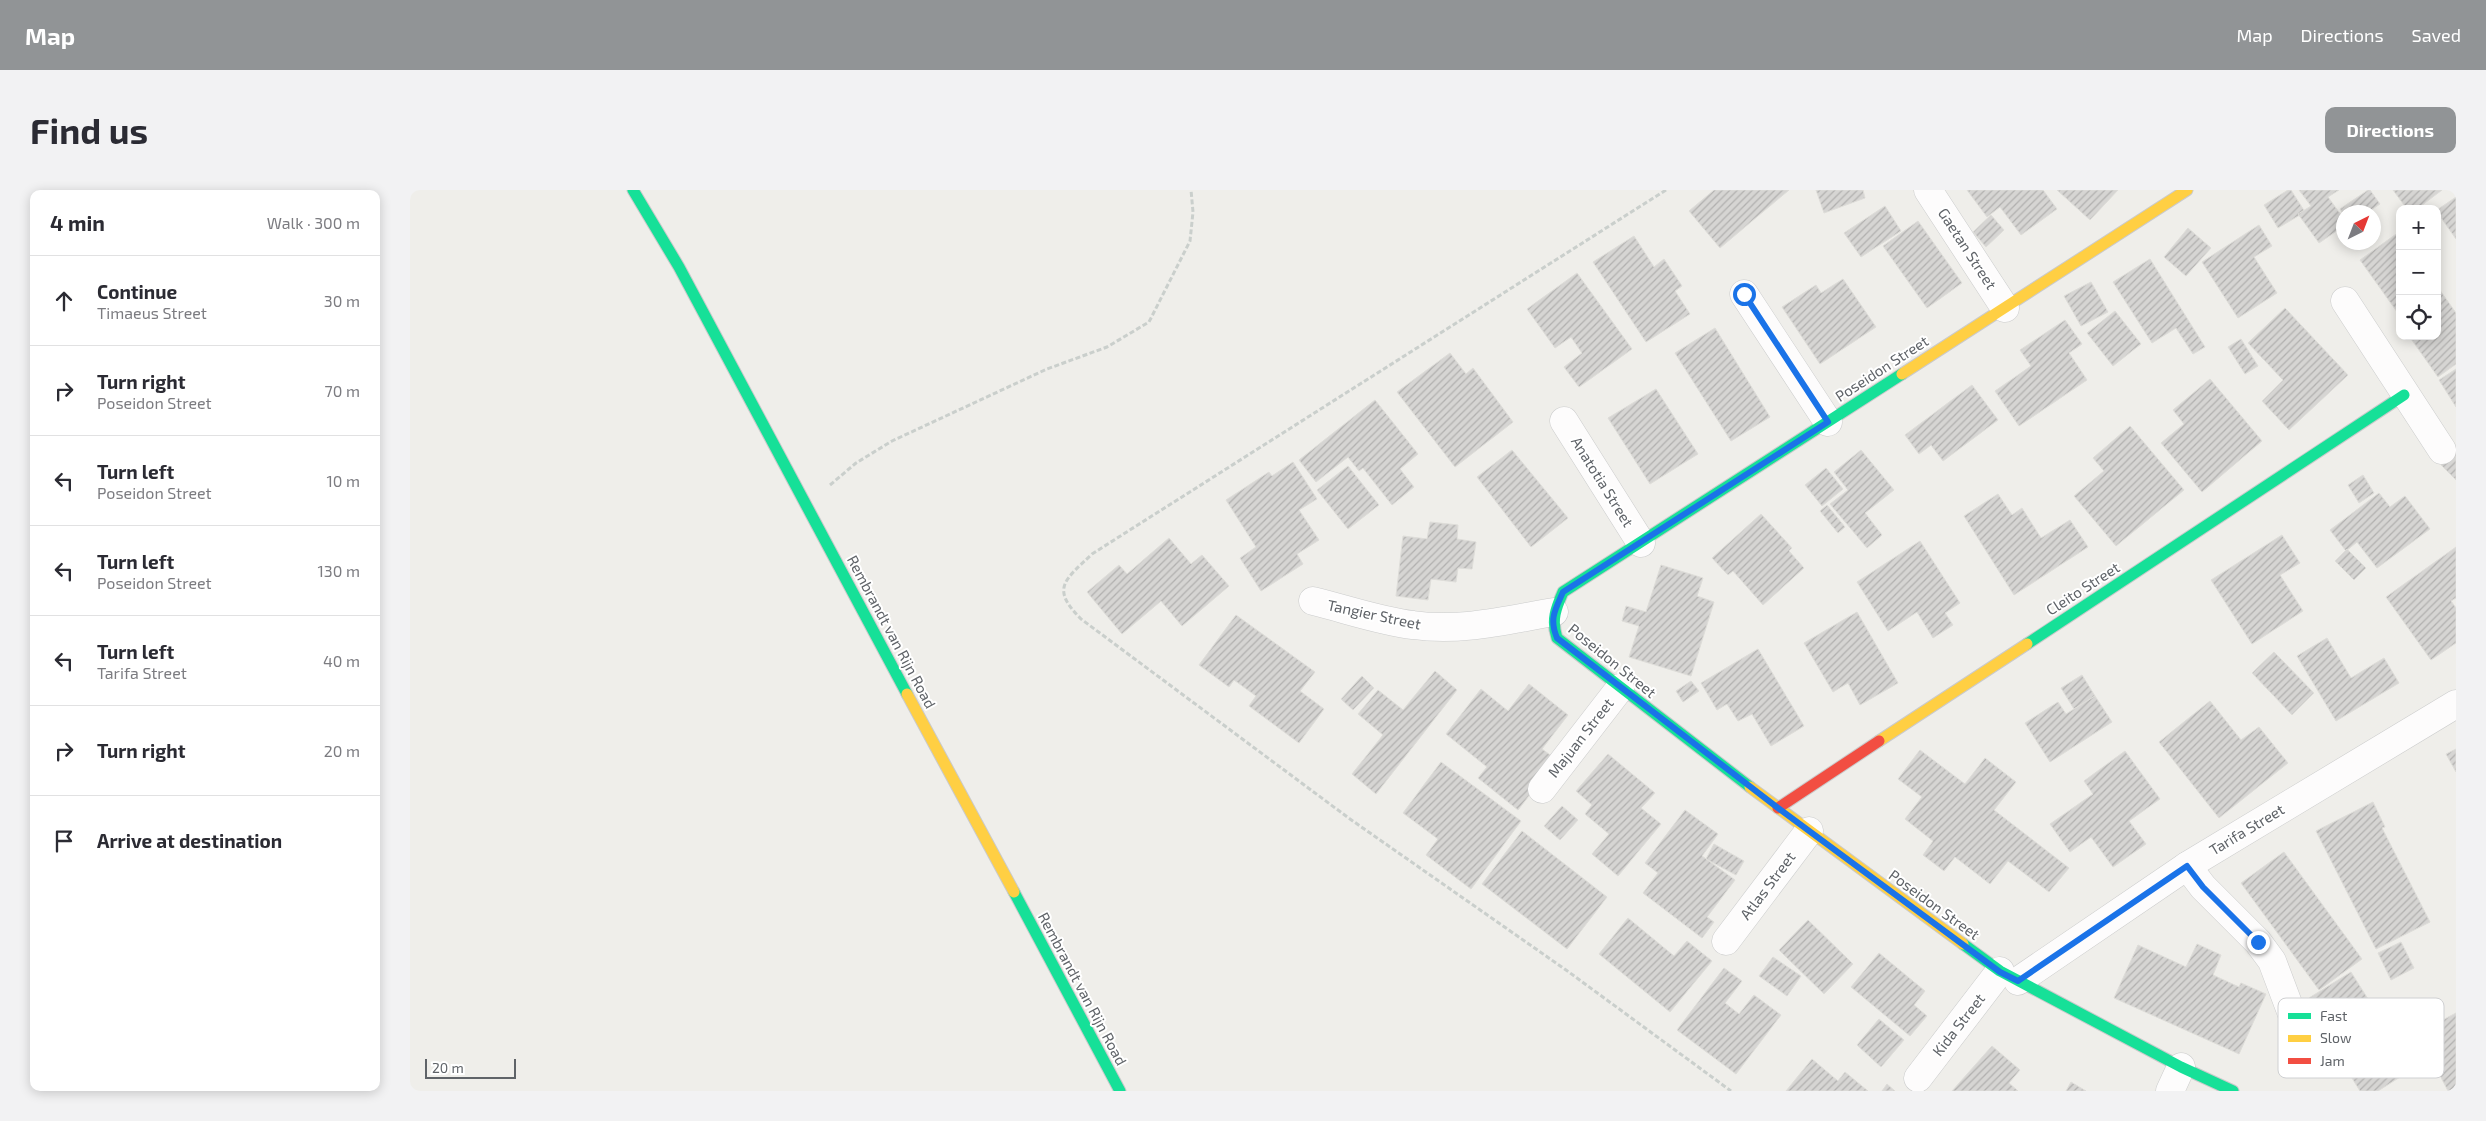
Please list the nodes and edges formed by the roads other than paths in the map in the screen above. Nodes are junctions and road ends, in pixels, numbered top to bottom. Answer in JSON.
{"nodes":[{"id":1,"x":633,"y":190,"type":"edge"},
{"id":2,"x":1928,"y":190,"type":"edge"},
{"id":3,"x":2188,"y":190,"type":"edge"},
{"id":4,"x":1744,"y":294,"type":"dead end"},
{"id":5,"x":2345,"y":301,"type":"dead end"},
{"id":6,"x":2005,"y":308,"type":"junction"},
{"id":7,"x":2404,"y":395,"type":"junction"},
{"id":8,"x":1564,"y":421,"type":"dead end"},
{"id":9,"x":1828,"y":422,"type":"junction"},
{"id":10,"x":2442,"y":450,"type":"dead end"},
{"id":11,"x":1641,"y":543,"type":"junction"},
{"id":12,"x":1313,"y":601,"type":"dead end"},
{"id":13,"x":1554,"y":612,"type":"junction"},
{"id":14,"x":1620,"y":688,"type":"junction"},
{"id":15,"x":2456,"y":704,"type":"edge"},
{"id":16,"x":1542,"y":788,"type":"dead end"},
{"id":17,"x":1778,"y":808,"type":"junction"},
{"id":18,"x":1809,"y":831,"type":"junction"},
{"id":19,"x":2187,"y":866,"type":"junction"},
{"id":20,"x":1726,"y":942,"type":"dead end"},
{"id":21,"x":2009,"y":976,"type":"junction"},
{"id":22,"x":2286,"y":998,"type":"edge"},
{"id":23,"x":1918,"y":1078,"type":"dead end"},
{"id":24,"x":2176,"y":1079,"type":"edge"},
{"id":25,"x":1120,"y":1091,"type":"edge"},
{"id":26,"x":2233,"y":1091,"type":"edge"}],
"edges":[{"from":1,"to":25,"type":"street","name":"Rembrandt van Rijn Road"},
{"from":2,"to":6,"type":"street","name":"Gaetan Street"},
{"from":3,"to":6,"type":"street","name":"Poseidon Street"},
{"from":4,"to":9,"type":"street"},
{"from":5,"to":7,"type":"street"},
{"from":6,"to":9,"type":"street","name":"Poseidon Street"},
{"from":7,"to":10,"type":"street"},
{"from":7,"to":17,"type":"street","name":"Cleito Street"},
{"from":8,"to":11,"type":"street","name":"Anatotia Street"},
{"from":9,"to":11,"type":"street","name":"Poseidon Street"},
{"from":11,"to":13,"type":"street","name":"Poseidon Street"},
{"from":12,"to":13,"type":"street","name":"Tangier Street"},
{"from":13,"to":14,"type":"street","name":"Poseidon Street"},
{"from":14,"to":16,"type":"street","name":"Majuan Street"},
{"from":14,"to":17,"type":"street","name":"Poseidon Street"},
{"from":15,"to":19,"type":"street","name":"Tarifa Street"},
{"from":17,"to":18,"type":"street","name":"Poseidon Street"},
{"from":18,"to":20,"type":"street","name":"Atlas Street"},
{"from":18,"to":21,"type":"street","name":"Poseidon Street"},
{"from":19,"to":21,"type":"street","name":"Tarifa Street"},
{"from":19,"to":22,"type":"street"},
{"from":21,"to":23,"type":"street","name":"Kida Street"},
{"from":21,"to":24,"type":"street","name":"Poseidon Street"},
{"from":24,"to":26,"type":"street","name":"Poseidon Street"}]}
